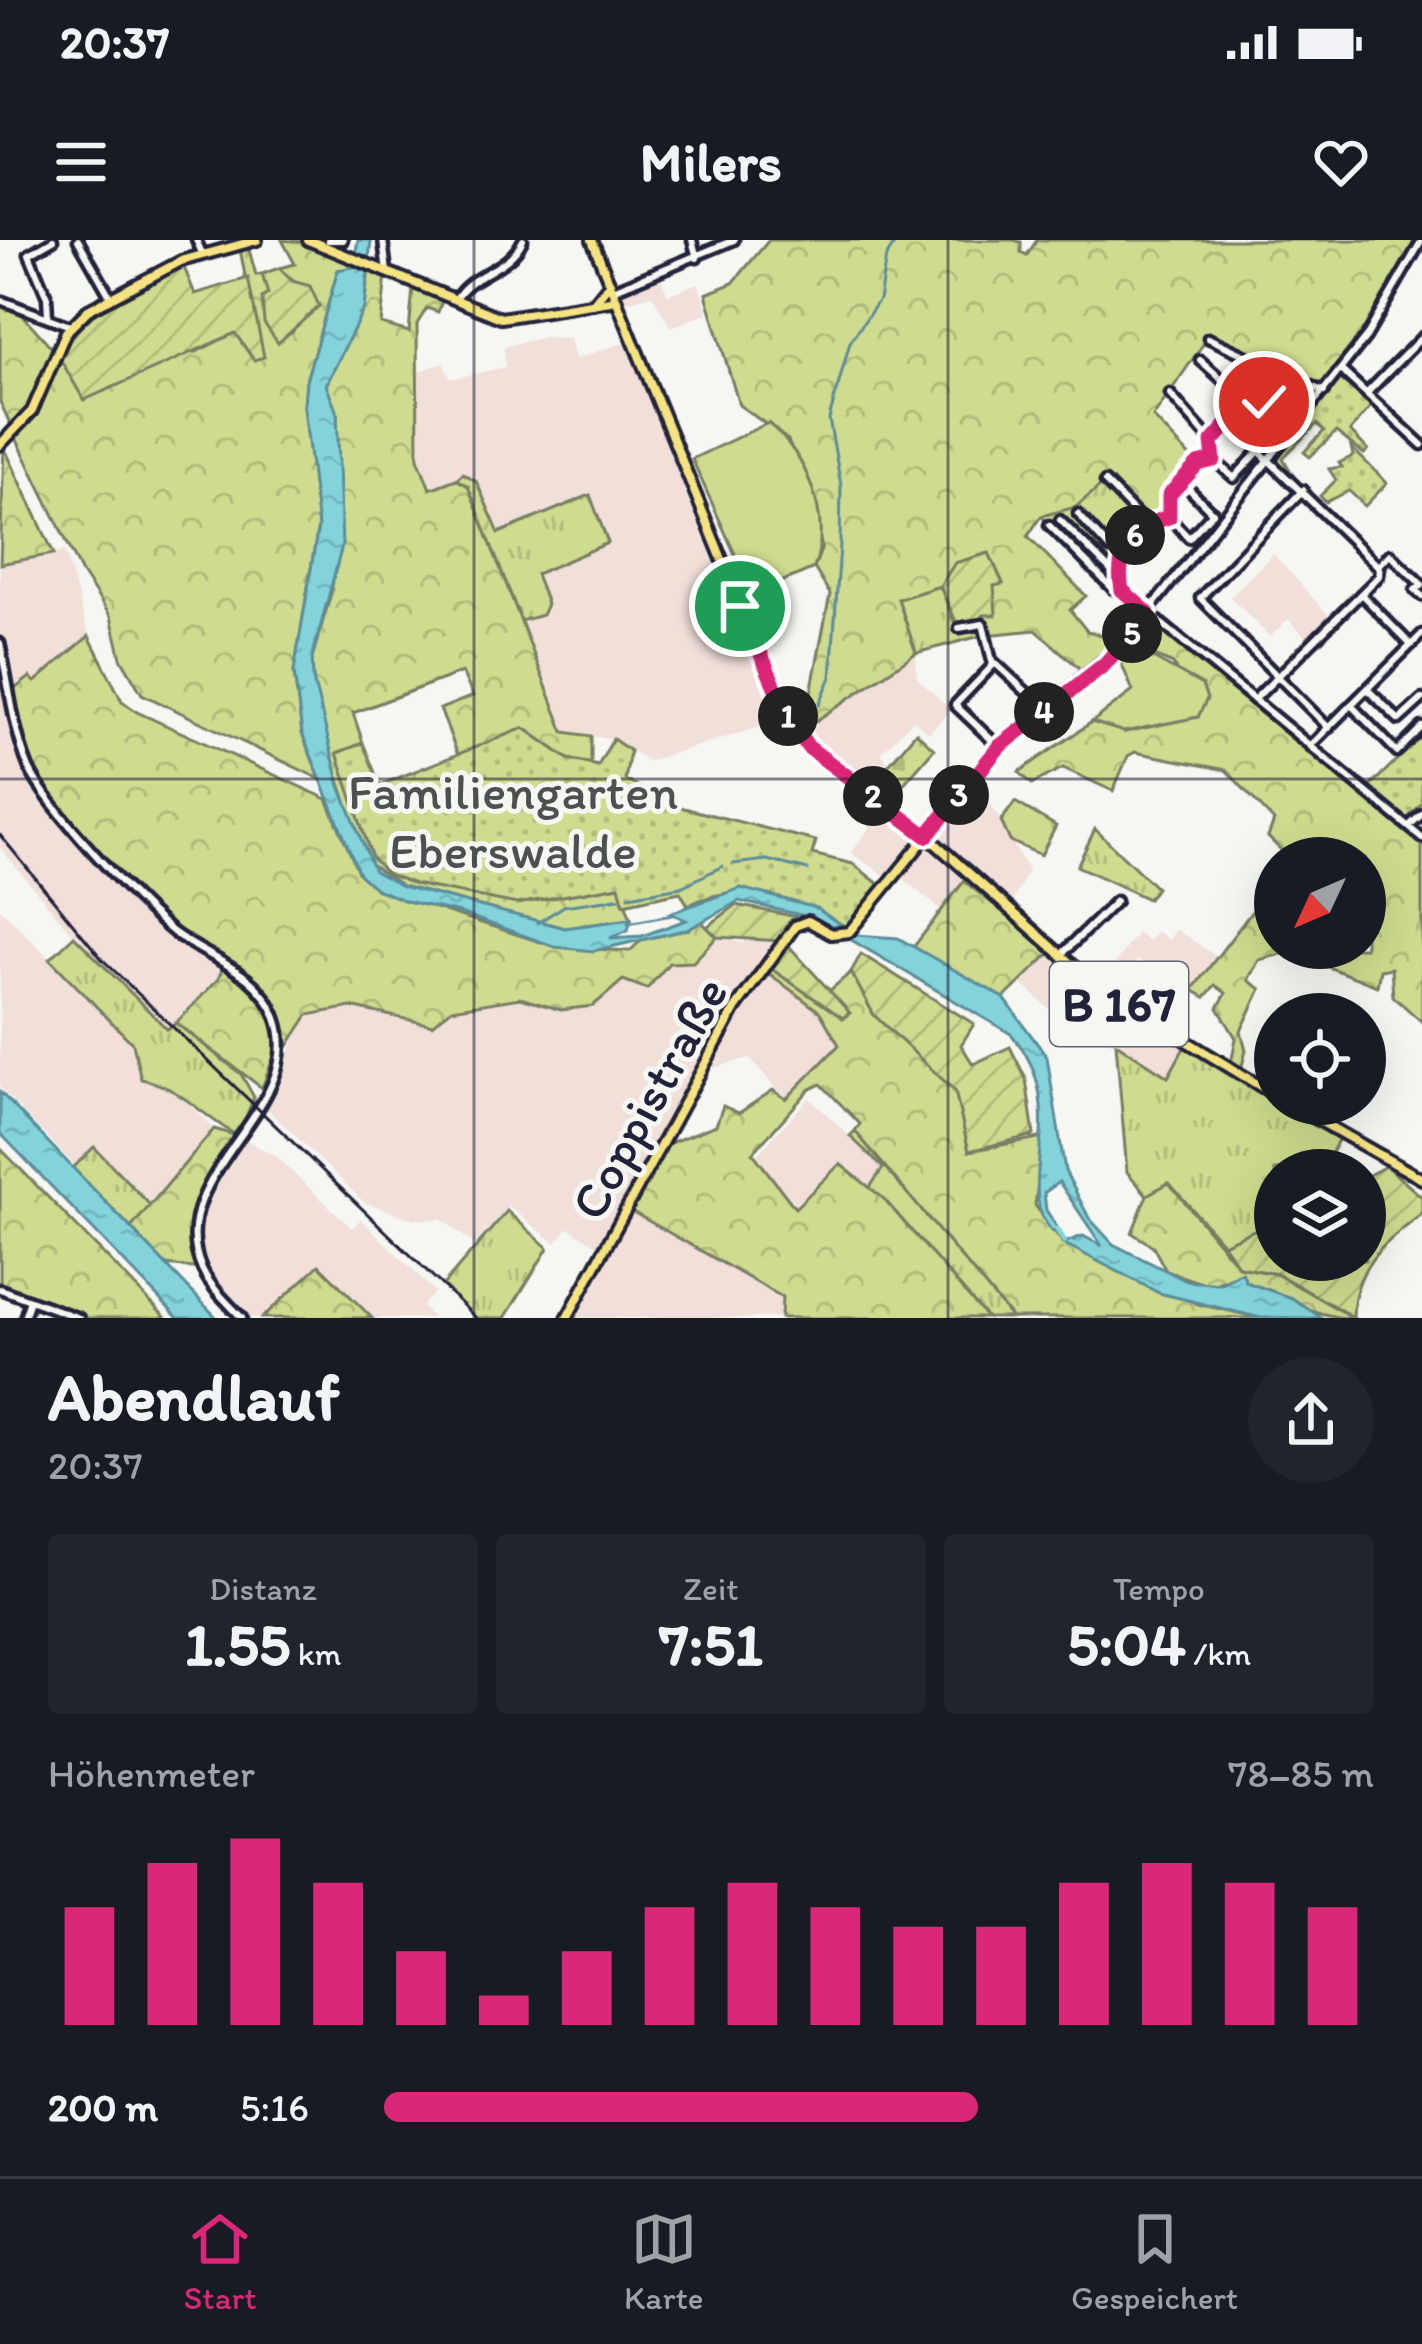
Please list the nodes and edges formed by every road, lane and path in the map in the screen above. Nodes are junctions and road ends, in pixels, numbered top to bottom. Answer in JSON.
{"nodes":[{"id":1,"x":53,"y":240,"type":"edge"},
{"id":2,"x":78,"y":240,"type":"edge"},
{"id":3,"x":196,"y":240,"type":"edge"},
{"id":4,"x":257,"y":240,"type":"edge"},
{"id":5,"x":308,"y":240,"type":"edge"},
{"id":6,"x":343,"y":240,"type":"edge"},
{"id":7,"x":382,"y":240,"type":"edge"},
{"id":8,"x":523,"y":240,"type":"edge"},
{"id":9,"x":592,"y":240,"type":"edge"},
{"id":10,"x":692,"y":240,"type":"edge"},
{"id":11,"x":734,"y":240,"type":"edge"},
{"id":12,"x":1421,"y":241,"type":"edge"},
{"id":13,"x":330,"y":244,"type":"edge"},
{"id":14,"x":203,"y":254,"type":"junction"},
{"id":15,"x":697,"y":258,"type":"junction"},
{"id":16,"x":387,"y":272,"type":"junction"},
{"id":17,"x":614,"y":291,"type":"junction"},
{"id":18,"x":111,"y":298,"type":"junction"},
{"id":19,"x":0,"y":300,"type":"edge"},
{"id":20,"x":455,"y":300,"type":"junction"},
{"id":21,"x":593,"y":304,"type":"junction"},
{"id":22,"x":49,"y":316,"type":"junction"},
{"id":23,"x":70,"y":326,"type":"junction"},
{"id":24,"x":1422,"y":337,"type":"edge"},
{"id":25,"x":1208,"y":338,"type":"dead end"},
{"id":26,"x":1200,"y":360,"type":"dead end"},
{"id":27,"x":1339,"y":371,"type":"junction"},
{"id":28,"x":1288,"y":376,"type":"junction"},
{"id":29,"x":1324,"y":392,"type":"junction"},
{"id":30,"x":1368,"y":392,"type":"junction"},
{"id":31,"x":1169,"y":394,"type":"dead end"},
{"id":32,"x":1247,"y":402,"type":"junction"},
{"id":33,"x":1276,"y":434,"type":"dead end"},
{"id":34,"x":1212,"y":442,"type":"junction"},
{"id":35,"x":0,"y":445,"type":"edge"},
{"id":36,"x":1422,"y":445,"type":"edge"},
{"id":37,"x":1259,"y":452,"type":"junction"},
{"id":38,"x":1270,"y":458,"type":"junction"},
{"id":39,"x":1214,"y":460,"type":"junction"},
{"id":40,"x":1105,"y":482,"type":"dead end"},
{"id":41,"x":1190,"y":490,"type":"dead end"},
{"id":42,"x":1304,"y":490,"type":"junction"},
{"id":43,"x":1213,"y":512,"type":"junction"},
{"id":44,"x":1078,"y":514,"type":"dead end"},
{"id":45,"x":1169,"y":517,"type":"junction"},
{"id":46,"x":1060,"y":520,"type":"dead end"},
{"id":47,"x":1222,"y":520,"type":"junction"},
{"id":48,"x":1146,"y":524,"type":"junction"},
{"id":49,"x":1049,"y":525,"type":"dead end"},
{"id":50,"x":1066,"y":527,"type":"junction"},
{"id":51,"x":1059,"y":534,"type":"junction"},
{"id":52,"x":1123,"y":550,"type":"junction"},
{"id":53,"x":1379,"y":565,"type":"junction"},
{"id":54,"x":1120,"y":580,"type":"junction"},
{"id":55,"x":1422,"y":585,"type":"edge"},
{"id":56,"x":1122,"y":590,"type":"junction"},
{"id":57,"x":1361,"y":594,"type":"junction"},
{"id":58,"x":1422,"y":596,"type":"edge"},
{"id":59,"x":1148,"y":613,"type":"junction"},
{"id":60,"x":959,"y":628,"type":"dead end"},
{"id":61,"x":1422,"y":634,"type":"edge"},
{"id":62,"x":0,"y":643,"type":"edge"},
{"id":63,"x":1412,"y":645,"type":"junction"},
{"id":64,"x":994,"y":664,"type":"junction"},
{"id":65,"x":1278,"y":676,"type":"junction"},
{"id":66,"x":1367,"y":689,"type":"junction"},
{"id":67,"x":1422,"y":699,"type":"edge"},
{"id":68,"x":1254,"y":700,"type":"junction"},
{"id":69,"x":1351,"y":705,"type":"junction"},
{"id":70,"x":1046,"y":710,"type":"junction"},
{"id":71,"x":1422,"y":727,"type":"edge"},
{"id":72,"x":1328,"y":728,"type":"junction"},
{"id":73,"x":1310,"y":746,"type":"junction"},
{"id":74,"x":999,"y":747,"type":"junction"},
{"id":75,"x":1422,"y":814,"type":"edge"},
{"id":76,"x":1409,"y":826,"type":"junction"},
{"id":77,"x":927,"y":836,"type":"junction"},
{"id":78,"x":1422,"y":838,"type":"edge"},
{"id":79,"x":1116,"y":901,"type":"dead end"},
{"id":80,"x":1061,"y":956,"type":"junction"},
{"id":81,"x":1254,"y":1083,"type":"edge"},
{"id":82,"x":1327,"y":1125,"type":"edge"},
{"id":83,"x":1422,"y":1179,"type":"edge"},
{"id":84,"x":0,"y":1289,"type":"edge"},
{"id":85,"x":30,"y":1300,"type":"junction"},
{"id":86,"x":24,"y":1318,"type":"edge"},
{"id":87,"x":79,"y":1318,"type":"edge"},
{"id":88,"x":242,"y":1318,"type":"edge"},
{"id":89,"x":567,"y":1318,"type":"edge"}],
"edges":[{"from":1,"to":22,"type":"street"},
{"from":2,"to":18,"type":"street"},
{"from":3,"to":14,"type":"street"},
{"from":4,"to":14,"type":"main road"},
{"from":5,"to":13,"type":"main road"},
{"from":6,"to":13,"type":"street"},
{"from":7,"to":16,"type":"street"},
{"from":8,"to":20,"type":"street"},
{"from":9,"to":17,"type":"main road","number":"B 167"},
{"from":10,"to":15,"type":"street"},
{"from":11,"to":15,"type":"street"},
{"from":12,"to":27,"type":"street"},
{"from":13,"to":16,"type":"main road"},
{"from":14,"to":18,"type":"main road"},
{"from":15,"to":17,"type":"street"},
{"from":16,"to":20,"type":"main road"},
{"from":17,"to":21,"type":"main road"},
{"from":17,"to":21,"type":"main road"},
{"from":17,"to":77,"type":"main road","number":"B 167"},
{"from":18,"to":23,"type":"main road"},
{"from":19,"to":22,"type":"street"},
{"from":20,"to":21,"type":"main road"},
{"from":22,"to":23,"type":"street"},
{"from":23,"to":35,"type":"main road"},
{"from":24,"to":30,"type":"street"},
{"from":25,"to":28,"type":"street"},
{"from":26,"to":32,"type":"street"},
{"from":27,"to":29,"type":"street"},
{"from":27,"to":30,"type":"street"},
{"from":28,"to":29,"type":"street"},
{"from":28,"to":32,"type":"street"},
{"from":29,"to":38,"type":"street"},
{"from":30,"to":36,"type":"street"},
{"from":31,"to":34,"type":"street"},
{"from":32,"to":34,"type":"street"},
{"from":33,"to":37,"type":"street"},
{"from":34,"to":39,"type":"street"},
{"from":37,"to":38,"type":"street"},
{"from":37,"to":39,"type":"street"},
{"from":38,"to":42,"type":"street"},
{"from":38,"to":47,"type":"street"},
{"from":39,"to":45,"type":"street"},
{"from":40,"to":48,"type":"street"},
{"from":41,"to":43,"type":"street"},
{"from":42,"to":53,"type":"street"},
{"from":42,"to":65,"type":"street"},
{"from":43,"to":45,"type":"street"},
{"from":43,"to":47,"type":"street"},
{"from":44,"to":52,"type":"street"},
{"from":45,"to":48,"type":"street"},
{"from":46,"to":50,"type":"street"},
{"from":47,"to":59,"type":"street"},
{"from":48,"to":52,"type":"street"},
{"from":49,"to":51,"type":"street"},
{"from":50,"to":51,"type":"street"},
{"from":50,"to":54,"type":"street"},
{"from":51,"to":56,"type":"street"},
{"from":52,"to":54,"type":"street"},
{"from":53,"to":55,"type":"street"},
{"from":53,"to":57,"type":"street"},
{"from":54,"to":56,"type":"street"},
{"from":55,"to":58,"type":"street"},
{"from":56,"to":59,"type":"street"},
{"from":57,"to":63,"type":"street"},
{"from":57,"to":65,"type":"street"},
{"from":59,"to":68,"type":"street"},
{"from":59,"to":70,"type":"street"},
{"from":60,"to":64,"type":"street"},
{"from":61,"to":63,"type":"street"},
{"from":62,"to":88,"type":"street"},
{"from":63,"to":66,"type":"street"},
{"from":64,"to":70,"type":"street"},
{"from":64,"to":74,"type":"street"},
{"from":65,"to":68,"type":"street"},
{"from":65,"to":72,"type":"street"},
{"from":66,"to":67,"type":"street"},
{"from":66,"to":69,"type":"street"},
{"from":68,"to":73,"type":"street"},
{"from":69,"to":71,"type":"street"},
{"from":69,"to":72,"type":"street"},
{"from":70,"to":74,"type":"street"},
{"from":72,"to":73,"type":"street"},
{"from":73,"to":76,"type":"street"},
{"from":74,"to":77,"type":"street"},
{"from":75,"to":76,"type":"street"},
{"from":76,"to":78,"type":"street"},
{"from":77,"to":80,"type":"main road","number":"B 167"},
{"from":77,"to":89,"type":"main road","name":"Coppistraße"},
{"from":79,"to":80,"type":"street"},
{"from":80,"to":81,"type":"main road","number":"B 167"},
{"from":82,"to":83,"type":"main road"},
{"from":84,"to":85,"type":"street"},
{"from":85,"to":86,"type":"street"},
{"from":85,"to":87,"type":"street"}]}
